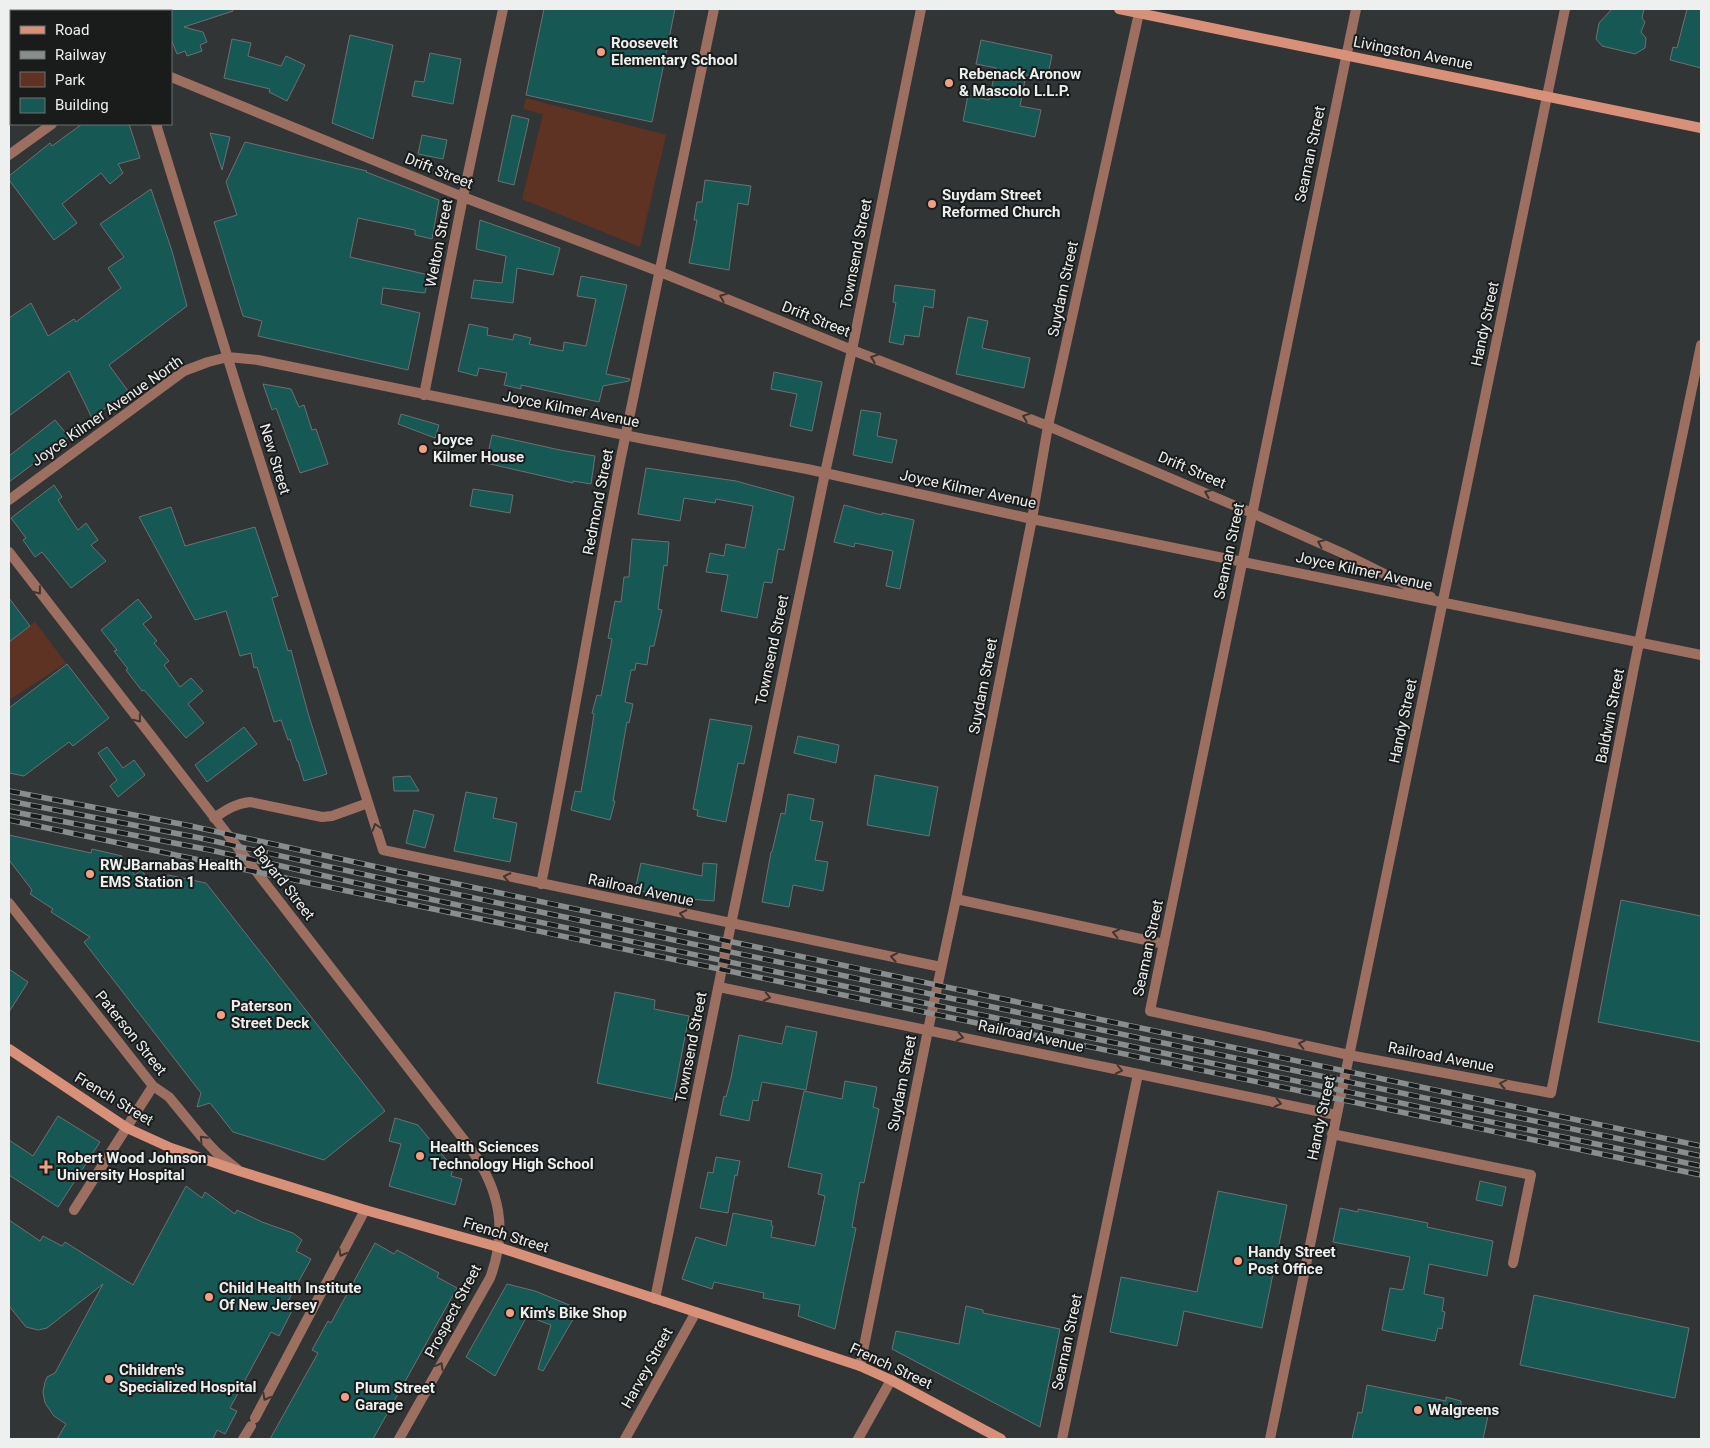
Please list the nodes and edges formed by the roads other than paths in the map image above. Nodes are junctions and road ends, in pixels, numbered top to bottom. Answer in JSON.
{"nodes":[{"id":1,"x":503,"y":9,"type":"edge"},
{"id":2,"x":714,"y":9,"type":"edge"},
{"id":3,"x":921,"y":9,"type":"edge"},
{"id":4,"x":1119,"y":9,"type":"edge"},
{"id":5,"x":1356,"y":9,"type":"edge"},
{"id":6,"x":1565,"y":9,"type":"edge"},
{"id":7,"x":1138,"y":13,"type":"junction"},
{"id":8,"x":1346,"y":55,"type":"junction"},
{"id":9,"x":172,"y":77,"type":"edge"},
{"id":10,"x":1547,"y":95,"type":"junction"},
{"id":11,"x":51,"y":125,"type":"edge"},
{"id":12,"x":156,"y":125,"type":"edge"},
{"id":13,"x":1701,"y":128,"type":"edge"},
{"id":14,"x":9,"y":155,"type":"edge"},
{"id":15,"x":463,"y":197,"type":"junction"},
{"id":16,"x":658,"y":271,"type":"junction"},
{"id":17,"x":1701,"y":345,"type":"edge"},
{"id":18,"x":852,"y":350,"type":"junction"},
{"id":19,"x":228,"y":357,"type":"junction"},
{"id":20,"x":424,"y":395,"type":"junction"},
{"id":21,"x":1048,"y":426,"type":"junction"},
{"id":22,"x":626,"y":435,"type":"junction"},
{"id":23,"x":825,"y":473,"type":"junction"},
{"id":24,"x":9,"y":500,"type":"edge"},
{"id":25,"x":1252,"y":513,"type":"junction"},
{"id":26,"x":1032,"y":518,"type":"junction"},
{"id":27,"x":9,"y":552,"type":"edge"},
{"id":28,"x":1242,"y":560,"type":"junction"},
{"id":29,"x":1443,"y":603,"type":"junction"},
{"id":30,"x":1639,"y":643,"type":"junction"},
{"id":31,"x":1701,"y":655,"type":"edge"},
{"id":32,"x":368,"y":803,"type":"junction"},
{"id":33,"x":214,"y":818,"type":"junction"},
{"id":34,"x":541,"y":884,"type":"junction"},
{"id":35,"x":956,"y":900,"type":"junction"},
{"id":36,"x":9,"y":903,"type":"edge"},
{"id":37,"x":731,"y":924,"type":"junction"},
{"id":38,"x":1164,"y":944,"type":"junction"},
{"id":39,"x":941,"y":967,"type":"junction"},
{"id":40,"x":719,"y":987,"type":"junction"},
{"id":41,"x":1150,"y":1012,"type":"joint"},
{"id":42,"x":928,"y":1030,"type":"junction"},
{"id":43,"x":9,"y":1049,"type":"edge"},
{"id":44,"x":1349,"y":1054,"type":"junction"},
{"id":45,"x":1138,"y":1074,"type":"junction"},
{"id":46,"x":153,"y":1086,"type":"junction"},
{"id":47,"x":1551,"y":1093,"type":"joint"},
{"id":48,"x":1336,"y":1115,"type":"junction"},
{"id":49,"x":127,"y":1128,"type":"junction"},
{"id":50,"x":1332,"y":1134,"type":"junction"},
{"id":51,"x":239,"y":1171,"type":"junction"},
{"id":52,"x":74,"y":1210,"type":"dead end"},
{"id":53,"x":365,"y":1210,"type":"junction"},
{"id":54,"x":498,"y":1247,"type":"junction"},
{"id":55,"x":1513,"y":1263,"type":"dead end"},
{"id":56,"x":656,"y":1298,"type":"junction"},
{"id":57,"x":696,"y":1312,"type":"junction"},
{"id":58,"x":860,"y":1366,"type":"junction"},
{"id":59,"x":891,"y":1380,"type":"junction"},
{"id":60,"x":244,"y":1439,"type":"edge"},
{"id":61,"x":399,"y":1439,"type":"edge"},
{"id":62,"x":625,"y":1439,"type":"edge"},
{"id":63,"x":858,"y":1439,"type":"edge"},
{"id":64,"x":1001,"y":1439,"type":"edge"},
{"id":65,"x":1062,"y":1439,"type":"edge"},
{"id":66,"x":1270,"y":1439,"type":"edge"}],
"edges":[{"from":1,"to":15,"type":"street","name":"Welton Street"},
{"from":2,"to":16,"type":"street","name":"Redmond Street"},
{"from":3,"to":18,"type":"street","name":"Townsend Street"},
{"from":4,"to":7,"type":"main road","name":"Livingston Avenue"},
{"from":5,"to":8,"type":"street","name":"Seaman Street"},
{"from":6,"to":10,"type":"street","name":"Handy Street"},
{"from":7,"to":8,"type":"main road","name":"Livingston Avenue"},
{"from":7,"to":21,"type":"street","name":"Suydam Street"},
{"from":8,"to":10,"type":"main road","name":"Livingston Avenue"},
{"from":8,"to":25,"type":"street","name":"Seaman Street"},
{"from":9,"to":15,"type":"street","name":"Drift Street"},
{"from":10,"to":13,"type":"main road","name":"Livingston Avenue"},
{"from":10,"to":29,"type":"street","name":"Handy Street"},
{"from":11,"to":14,"type":"street"},
{"from":12,"to":19,"type":"street","name":"New Street"},
{"from":15,"to":16,"type":"street","name":"Drift Street"},
{"from":15,"to":20,"type":"street","name":"Welton Street"},
{"from":18,"to":16,"type":"street","name":"Drift Street","one_way":true},
{"from":16,"to":22,"type":"street","name":"Redmond Street"},
{"from":17,"to":30,"type":"street","name":"Baldwin Street"},
{"from":21,"to":18,"type":"street","name":"Drift Street","one_way":true},
{"from":18,"to":23,"type":"street","name":"Townsend Street"},
{"from":19,"to":20,"type":"street","name":"Joyce Kilmer Avenue"},
{"from":19,"to":24,"type":"street","name":"Joyce Kilmer Avenue North"},
{"from":19,"to":32,"type":"street","name":"New Street"},
{"from":20,"to":22,"type":"street","name":"Joyce Kilmer Avenue"},
{"from":25,"to":21,"type":"street","name":"Drift Street","one_way":true},
{"from":21,"to":26,"type":"street","name":"Suydam Street"},
{"from":22,"to":23,"type":"street","name":"Joyce Kilmer Avenue"},
{"from":22,"to":34,"type":"street","name":"Redmond Street"},
{"from":23,"to":26,"type":"street","name":"Joyce Kilmer Avenue"},
{"from":23,"to":37,"type":"street","name":"Townsend Street"},
{"from":25,"to":28,"type":"street","name":"Seaman Street"},
{"from":29,"to":25,"type":"street","name":"Drift Street","one_way":true},
{"from":26,"to":28,"type":"street","name":"Joyce Kilmer Avenue"},
{"from":26,"to":35,"type":"street","name":"Suydam Street"},
{"from":27,"to":33,"type":"street","name":"Bayard Street","one_way":true},
{"from":28,"to":29,"type":"street","name":"Joyce Kilmer Avenue"},
{"from":28,"to":38,"type":"street","name":"Seaman Street"},
{"from":29,"to":30,"type":"street","name":"Joyce Kilmer Avenue"},
{"from":29,"to":44,"type":"street","name":"Handy Street"},
{"from":30,"to":31,"type":"street","name":"Joyce Kilmer Avenue"},
{"from":30,"to":47,"type":"street","name":"Baldwin Street"},
{"from":32,"to":33,"type":"street"},
{"from":34,"to":32,"type":"street","name":"Railroad Avenue","one_way":true},
{"from":33,"to":54,"type":"street","name":"Bayard Street"},
{"from":37,"to":34,"type":"street","name":"Railroad Avenue","one_way":true},
{"from":38,"to":35,"type":"street","one_way":true},
{"from":35,"to":39,"type":"street","name":"Suydam Street"},
{"from":36,"to":46,"type":"street","name":"Paterson Street"},
{"from":39,"to":37,"type":"street","name":"Railroad Avenue","one_way":true},
{"from":37,"to":40,"type":"street","name":"Townsend Street"},
{"from":38,"to":41,"type":"street","name":"Seaman Street"},
{"from":39,"to":42,"type":"street","name":"Suydam Street"},
{"from":40,"to":42,"type":"street","name":"Railroad Avenue","one_way":true},
{"from":40,"to":56,"type":"street","name":"Townsend Street"},
{"from":44,"to":41,"type":"street","name":"Railroad Avenue","one_way":true},
{"from":42,"to":45,"type":"street","name":"Railroad Avenue","one_way":true},
{"from":42,"to":58,"type":"street","name":"Suydam Street"},
{"from":43,"to":49,"type":"main road","name":"French Street"},
{"from":47,"to":44,"type":"street","name":"Railroad Avenue","one_way":true},
{"from":44,"to":48,"type":"street","name":"Handy Street"},
{"from":45,"to":48,"type":"street","name":"Railroad Avenue","one_way":true},
{"from":45,"to":65,"type":"street","name":"Seaman Street"},
{"from":46,"to":49,"type":"street"},
{"from":51,"to":46,"type":"street","name":"Paterson Street","one_way":true},
{"from":48,"to":50,"type":"street","name":"Handy Street"},
{"from":49,"to":51,"type":"main road","name":"French Street"},
{"from":49,"to":52,"type":"street"},
{"from":50,"to":55,"type":"street"},
{"from":50,"to":66,"type":"street","name":"Handy Street"},
{"from":51,"to":53,"type":"main road","name":"French Street"},
{"from":53,"to":54,"type":"main road","name":"French Street"},
{"from":53,"to":60,"type":"street","one_way":true},
{"from":54,"to":56,"type":"main road","name":"French Street"},
{"from":61,"to":54,"type":"street","name":"Prospect Street","one_way":true},
{"from":56,"to":57,"type":"main road","name":"French Street"},
{"from":57,"to":58,"type":"main road","name":"French Street"},
{"from":57,"to":62,"type":"street","name":"Harvey Street"},
{"from":58,"to":59,"type":"main road","name":"French Street"},
{"from":59,"to":63,"type":"street"},
{"from":59,"to":64,"type":"main road","name":"French Street"}]}
